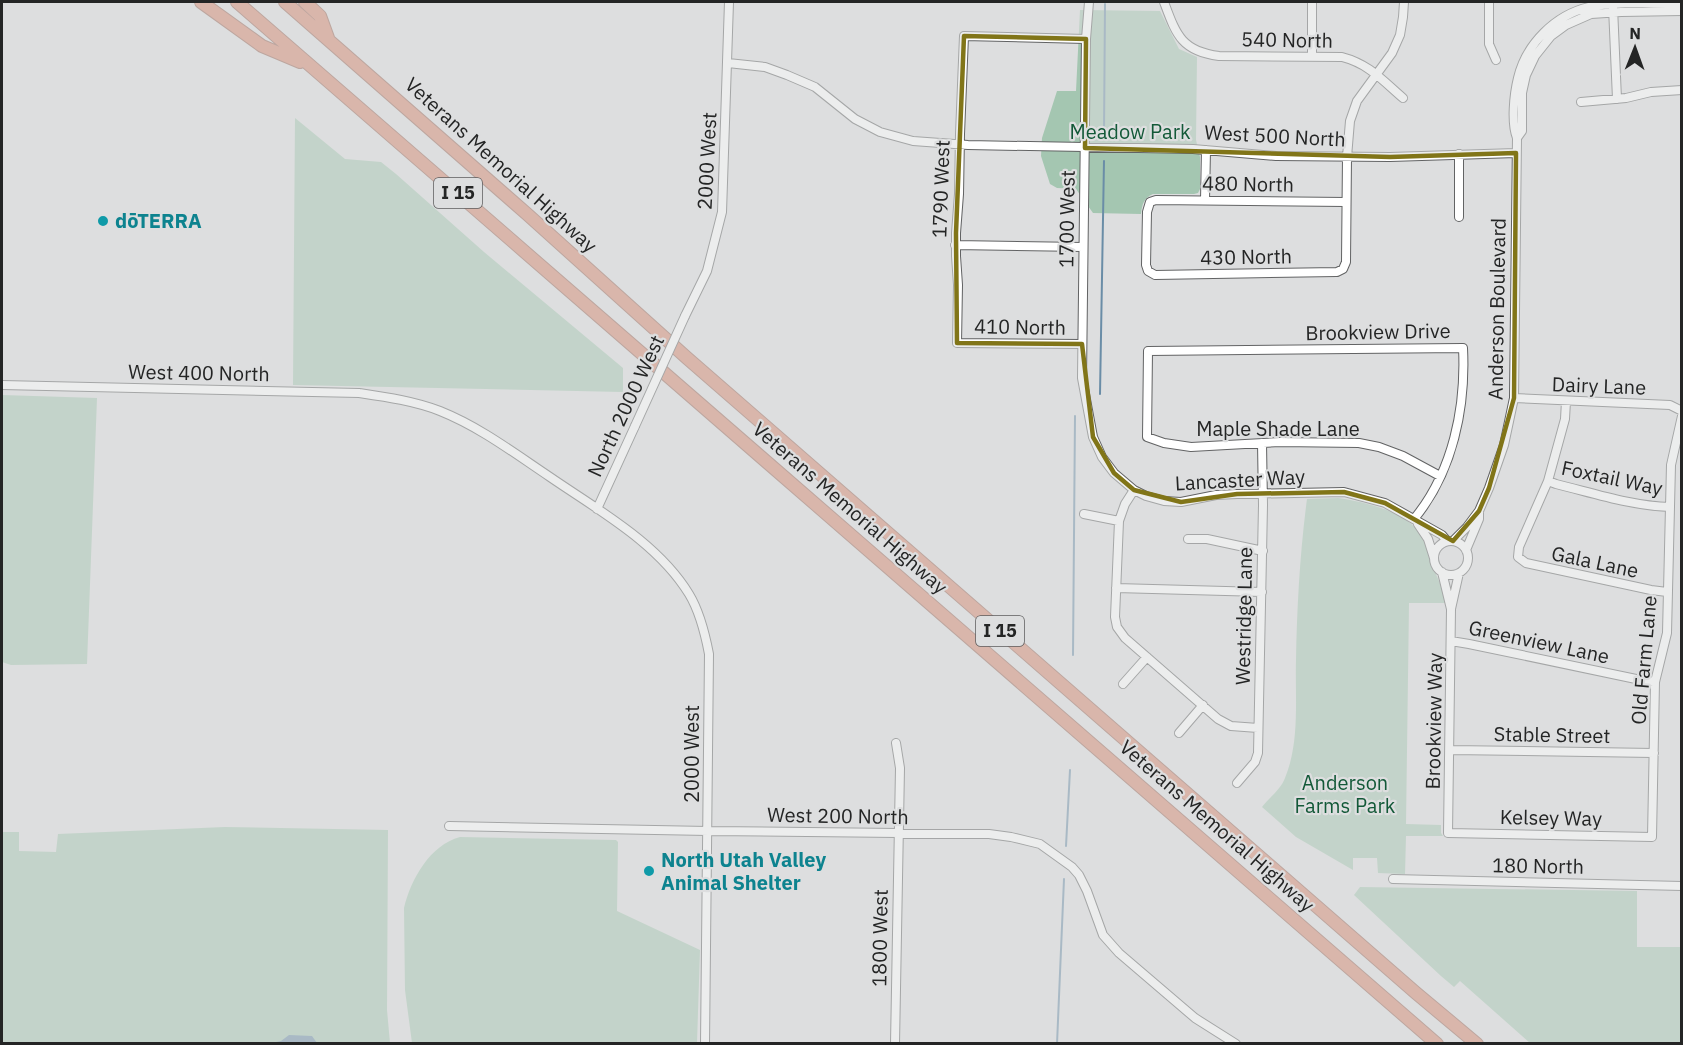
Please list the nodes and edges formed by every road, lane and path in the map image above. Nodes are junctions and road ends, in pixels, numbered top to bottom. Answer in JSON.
{"nodes":[{"id":1,"x":201,"y":2,"type":"edge"},
{"id":2,"x":237,"y":2,"type":"edge"},
{"id":3,"x":285,"y":2,"type":"edge"},
{"id":4,"x":305,"y":2,"type":"edge"},
{"id":5,"x":729,"y":2,"type":"edge"},
{"id":6,"x":1089,"y":2,"type":"edge"},
{"id":7,"x":1164,"y":2,"type":"edge"},
{"id":8,"x":1312,"y":2,"type":"edge"},
{"id":9,"x":1404,"y":2,"type":"edge"},
{"id":10,"x":1489,"y":2,"type":"edge"},
{"id":11,"x":1682,"y":3,"type":"edge"},
{"id":12,"x":1613,"y":6,"type":"edge"},
{"id":13,"x":1682,"y":11,"type":"edge"},
{"id":14,"x":329,"y":39,"type":"junction"},
{"id":15,"x":1086,"y":39,"type":"junction"},
{"id":16,"x":1312,"y":57,"type":"junction"},
{"id":17,"x":1496,"y":60,"type":"dead end"},
{"id":18,"x":728,"y":63,"type":"junction"},
{"id":19,"x":310,"y":66,"type":"junction"},
{"id":20,"x":1375,"y":75,"type":"junction"},
{"id":21,"x":1682,"y":90,"type":"edge"},
{"id":22,"x":1402,"y":98,"type":"dead end"},
{"id":23,"x":1617,"y":99,"type":"junction"},
{"id":24,"x":1581,"y":102,"type":"dead end"},
{"id":25,"x":960,"y":145,"type":"junction"},
{"id":26,"x":1085,"y":148,"type":"junction"},
{"id":27,"x":1206,"y":150,"type":"junction"},
{"id":28,"x":1516,"y":153,"type":"junction"},
{"id":29,"x":1459,"y":154,"type":"junction"},
{"id":30,"x":1347,"y":157,"type":"junction"},
{"id":31,"x":1205,"y":200,"type":"junction"},
{"id":32,"x":1346,"y":202,"type":"junction"},
{"id":33,"x":1459,"y":217,"type":"dead end"},
{"id":34,"x":956,"y":245,"type":"junction"},
{"id":35,"x":1083,"y":247,"type":"junction"},
{"id":36,"x":1148,"y":271,"type":"joint"},
{"id":37,"x":685,"y":316,"type":"joint"},
{"id":38,"x":957,"y":343,"type":"joint"},
{"id":39,"x":1082,"y":344,"type":"junction"},
{"id":40,"x":2,"y":385,"type":"edge"},
{"id":41,"x":1514,"y":398,"type":"junction"},
{"id":42,"x":1085,"y":400,"type":"joint"},
{"id":43,"x":1566,"y":401,"type":"junction"},
{"id":44,"x":1682,"y":414,"type":"edge"},
{"id":45,"x":1147,"y":437,"type":"joint"},
{"id":46,"x":1262,"y":443,"type":"junction"},
{"id":47,"x":1440,"y":476,"type":"junction"},
{"id":48,"x":1548,"y":481,"type":"junction"},
{"id":49,"x":1134,"y":490,"type":"junction"},
{"id":50,"x":1263,"y":493,"type":"junction"},
{"id":51,"x":1670,"y":507,"type":"junction"},
{"id":52,"x":597,"y":509,"type":"junction"},
{"id":53,"x":1479,"y":511,"type":"junction"},
{"id":54,"x":1084,"y":514,"type":"dead end"},
{"id":55,"x":1414,"y":519,"type":"junction"},
{"id":56,"x":1119,"y":521,"type":"junction"},
{"id":57,"x":1188,"y":539,"type":"dead end"},
{"id":58,"x":1450,"y":541,"type":"junction"},
{"id":59,"x":1466,"y":550,"type":"junction"},
{"id":60,"x":1263,"y":551,"type":"junction"},
{"id":61,"x":1434,"y":558,"type":"junction"},
{"id":62,"x":1442,"y":572,"type":"junction"},
{"id":63,"x":1459,"y":573,"type":"junction"},
{"id":64,"x":1116,"y":588,"type":"junction"},
{"id":65,"x":1262,"y":592,"type":"junction"},
{"id":66,"x":1667,"y":592,"type":"junction"},
{"id":67,"x":1451,"y":609,"type":"junction"},
{"id":68,"x":1451,"y":641,"type":"junction"},
{"id":69,"x":1147,"y":657,"type":"junction"},
{"id":70,"x":1655,"y":682,"type":"junction"},
{"id":71,"x":1123,"y":684,"type":"dead end"},
{"id":72,"x":1203,"y":705,"type":"junction"},
{"id":73,"x":1258,"y":728,"type":"junction"},
{"id":74,"x":1179,"y":733,"type":"dead end"},
{"id":75,"x":896,"y":743,"type":"dead end"},
{"id":76,"x":1450,"y":750,"type":"junction"},
{"id":77,"x":1654,"y":753,"type":"junction"},
{"id":78,"x":1237,"y":783,"type":"dead end"},
{"id":79,"x":449,"y":826,"type":"dead end"},
{"id":80,"x":708,"y":831,"type":"junction"},
{"id":81,"x":899,"y":833,"type":"junction"},
{"id":82,"x":1448,"y":833,"type":"joint"},
{"id":83,"x":1652,"y":837,"type":"joint"},
{"id":84,"x":1393,"y":879,"type":"dead end"},
{"id":85,"x":1682,"y":886,"type":"edge"},
{"id":86,"x":705,"y":1044,"type":"edge"},
{"id":87,"x":894,"y":1044,"type":"edge"},
{"id":88,"x":1236,"y":1044,"type":"edge"},
{"id":89,"x":1437,"y":1044,"type":"edge"},
{"id":90,"x":1477,"y":1044,"type":"edge"}],
"edges":[{"from":1,"to":19,"type":"highway"},
{"from":2,"to":19,"type":"highway","name":"Veterans Memorial Highway","number":"I 15"},
{"from":3,"to":14,"type":"highway","name":"Veterans Memorial Highway","number":"I 15"},
{"from":4,"to":14,"type":"highway"},
{"from":5,"to":18,"type":"street","name":"2000 West"},
{"from":6,"to":15,"type":"street","name":"1700 West"},
{"from":7,"to":16,"type":"street","name":"540 North"},
{"from":8,"to":16,"type":"street"},
{"from":9,"to":20,"type":"street"},
{"from":10,"to":17,"type":"street"},
{"from":11,"to":12,"type":"street","name":"Anderson Boulevard"},
{"from":12,"to":13,"type":"street","name":"Anderson Boulevard"},
{"from":12,"to":23,"type":"street"},
{"from":12,"to":28,"type":"street","name":"Anderson Boulevard"},
{"from":14,"to":90,"type":"highway","name":"Veterans Memorial Highway","number":"I 15"},
{"from":15,"to":25,"type":"street","name":"1790 West"},
{"from":15,"to":26,"type":"street","name":"1700 West"},
{"from":16,"to":20,"type":"street","name":"540 North"},
{"from":18,"to":25,"type":"street","name":"West 500 North"},
{"from":18,"to":37,"type":"street","name":"2000 West"},
{"from":19,"to":89,"type":"highway","name":"Veterans Memorial Highway","number":"I 15"},
{"from":20,"to":22,"type":"street","name":"540 North"},
{"from":20,"to":30,"type":"street"},
{"from":21,"to":23,"type":"street"},
{"from":23,"to":24,"type":"street"},
{"from":25,"to":26,"type":"street","name":"West 500 North"},
{"from":25,"to":34,"type":"street","name":"1790 West"},
{"from":26,"to":27,"type":"street","name":"West 500 North"},
{"from":26,"to":35,"type":"street","name":"1700 West"},
{"from":27,"to":30,"type":"street","name":"West 500 North"},
{"from":27,"to":31,"type":"street"},
{"from":28,"to":29,"type":"street","name":"West 500 North"},
{"from":28,"to":41,"type":"street","name":"Anderson Boulevard"},
{"from":29,"to":30,"type":"street","name":"West 500 North"},
{"from":29,"to":33,"type":"street"},
{"from":30,"to":32,"type":"street"},
{"from":31,"to":32,"type":"street","name":"480 North"},
{"from":31,"to":36,"type":"street","name":"480 North"},
{"from":32,"to":36,"type":"street","name":"430 North"},
{"from":34,"to":35,"type":"street"},
{"from":34,"to":38,"type":"street","name":"1790 West"},
{"from":35,"to":39,"type":"street","name":"1700 West"},
{"from":37,"to":52,"type":"street","name":"North 2000 West","bridge":true},
{"from":38,"to":39,"type":"street","name":"410 North"},
{"from":39,"to":42,"type":"street","name":"1700 West"},
{"from":40,"to":52,"type":"street","name":"West 400 North"},
{"from":41,"to":43,"type":"street","name":"Dairy Lane"},
{"from":41,"to":53,"type":"street","name":"Anderson Boulevard"},
{"from":42,"to":49,"type":"street","name":"Lancaster Way"},
{"from":43,"to":44,"type":"street","name":"Dairy Lane"},
{"from":43,"to":48,"type":"street"},
{"from":44,"to":51,"type":"street","name":"Old Farm Lane"},
{"from":45,"to":46,"type":"street","name":"Maple Shade Lane"},
{"from":45,"to":47,"type":"street","name":"Brookview Drive"},
{"from":46,"to":47,"type":"street","name":"Maple Shade Lane"},
{"from":46,"to":50,"type":"street","name":"Westridge Lane"},
{"from":47,"to":55,"type":"street","name":"Brookview Drive"},
{"from":48,"to":51,"type":"street","name":"Foxtail Way"},
{"from":48,"to":66,"type":"street","name":"Gala Lane"},
{"from":49,"to":50,"type":"street","name":"Lancaster Way"},
{"from":49,"to":56,"type":"street"},
{"from":50,"to":55,"type":"street","name":"Lancaster Way"},
{"from":50,"to":60,"type":"street","name":"Westridge Lane"},
{"from":51,"to":66,"type":"street","name":"Old Farm Lane"},
{"from":52,"to":80,"type":"street","name":"2000 West"},
{"from":53,"to":58,"type":"street","name":"Anderson Boulevard"},
{"from":53,"to":59,"type":"street","name":"Anderson Boulevard"},
{"from":54,"to":56,"type":"street"},
{"from":55,"to":58,"type":"street","name":"Lancaster Way"},
{"from":55,"to":61,"type":"street","name":"Lancaster Way"},
{"from":56,"to":64,"type":"street"},
{"from":57,"to":60,"type":"street"},
{"from":58,"to":59,"type":"street"},
{"from":58,"to":61,"type":"street"},
{"from":59,"to":63,"type":"street"},
{"from":60,"to":65,"type":"street","name":"Westridge Lane"},
{"from":61,"to":62,"type":"street"},
{"from":62,"to":63,"type":"street"},
{"from":62,"to":67,"type":"street","name":"Brookview Way"},
{"from":63,"to":67,"type":"street","name":"Brookview Way"},
{"from":64,"to":65,"type":"street"},
{"from":64,"to":69,"type":"street"},
{"from":65,"to":73,"type":"street","name":"Westridge Lane"},
{"from":66,"to":70,"type":"street","name":"Old Farm Lane"},
{"from":67,"to":68,"type":"street","name":"Brookview Way"},
{"from":68,"to":70,"type":"street","name":"Greenview Lane"},
{"from":68,"to":76,"type":"street","name":"Brookview Way"},
{"from":69,"to":71,"type":"street"},
{"from":69,"to":72,"type":"street"},
{"from":70,"to":77,"type":"street","name":"Old Farm Lane"},
{"from":72,"to":73,"type":"street"},
{"from":72,"to":74,"type":"street"},
{"from":73,"to":78,"type":"street","name":"Westridge Lane"},
{"from":75,"to":81,"type":"street","name":"1800 West"},
{"from":76,"to":77,"type":"street","name":"Stable Street"},
{"from":76,"to":82,"type":"street","name":"Brookview Way"},
{"from":77,"to":83,"type":"street","name":"Old Farm Lane"},
{"from":79,"to":80,"type":"street","name":"West 200 North"},
{"from":80,"to":81,"type":"street","name":"West 200 North"},
{"from":80,"to":86,"type":"street","name":"2000 West"},
{"from":81,"to":87,"type":"street","name":"1800 West"},
{"from":81,"to":88,"type":"street","name":"West 200 North"},
{"from":82,"to":83,"type":"street","name":"Kelsey Way"},
{"from":84,"to":85,"type":"street","name":"180 North"}]}
